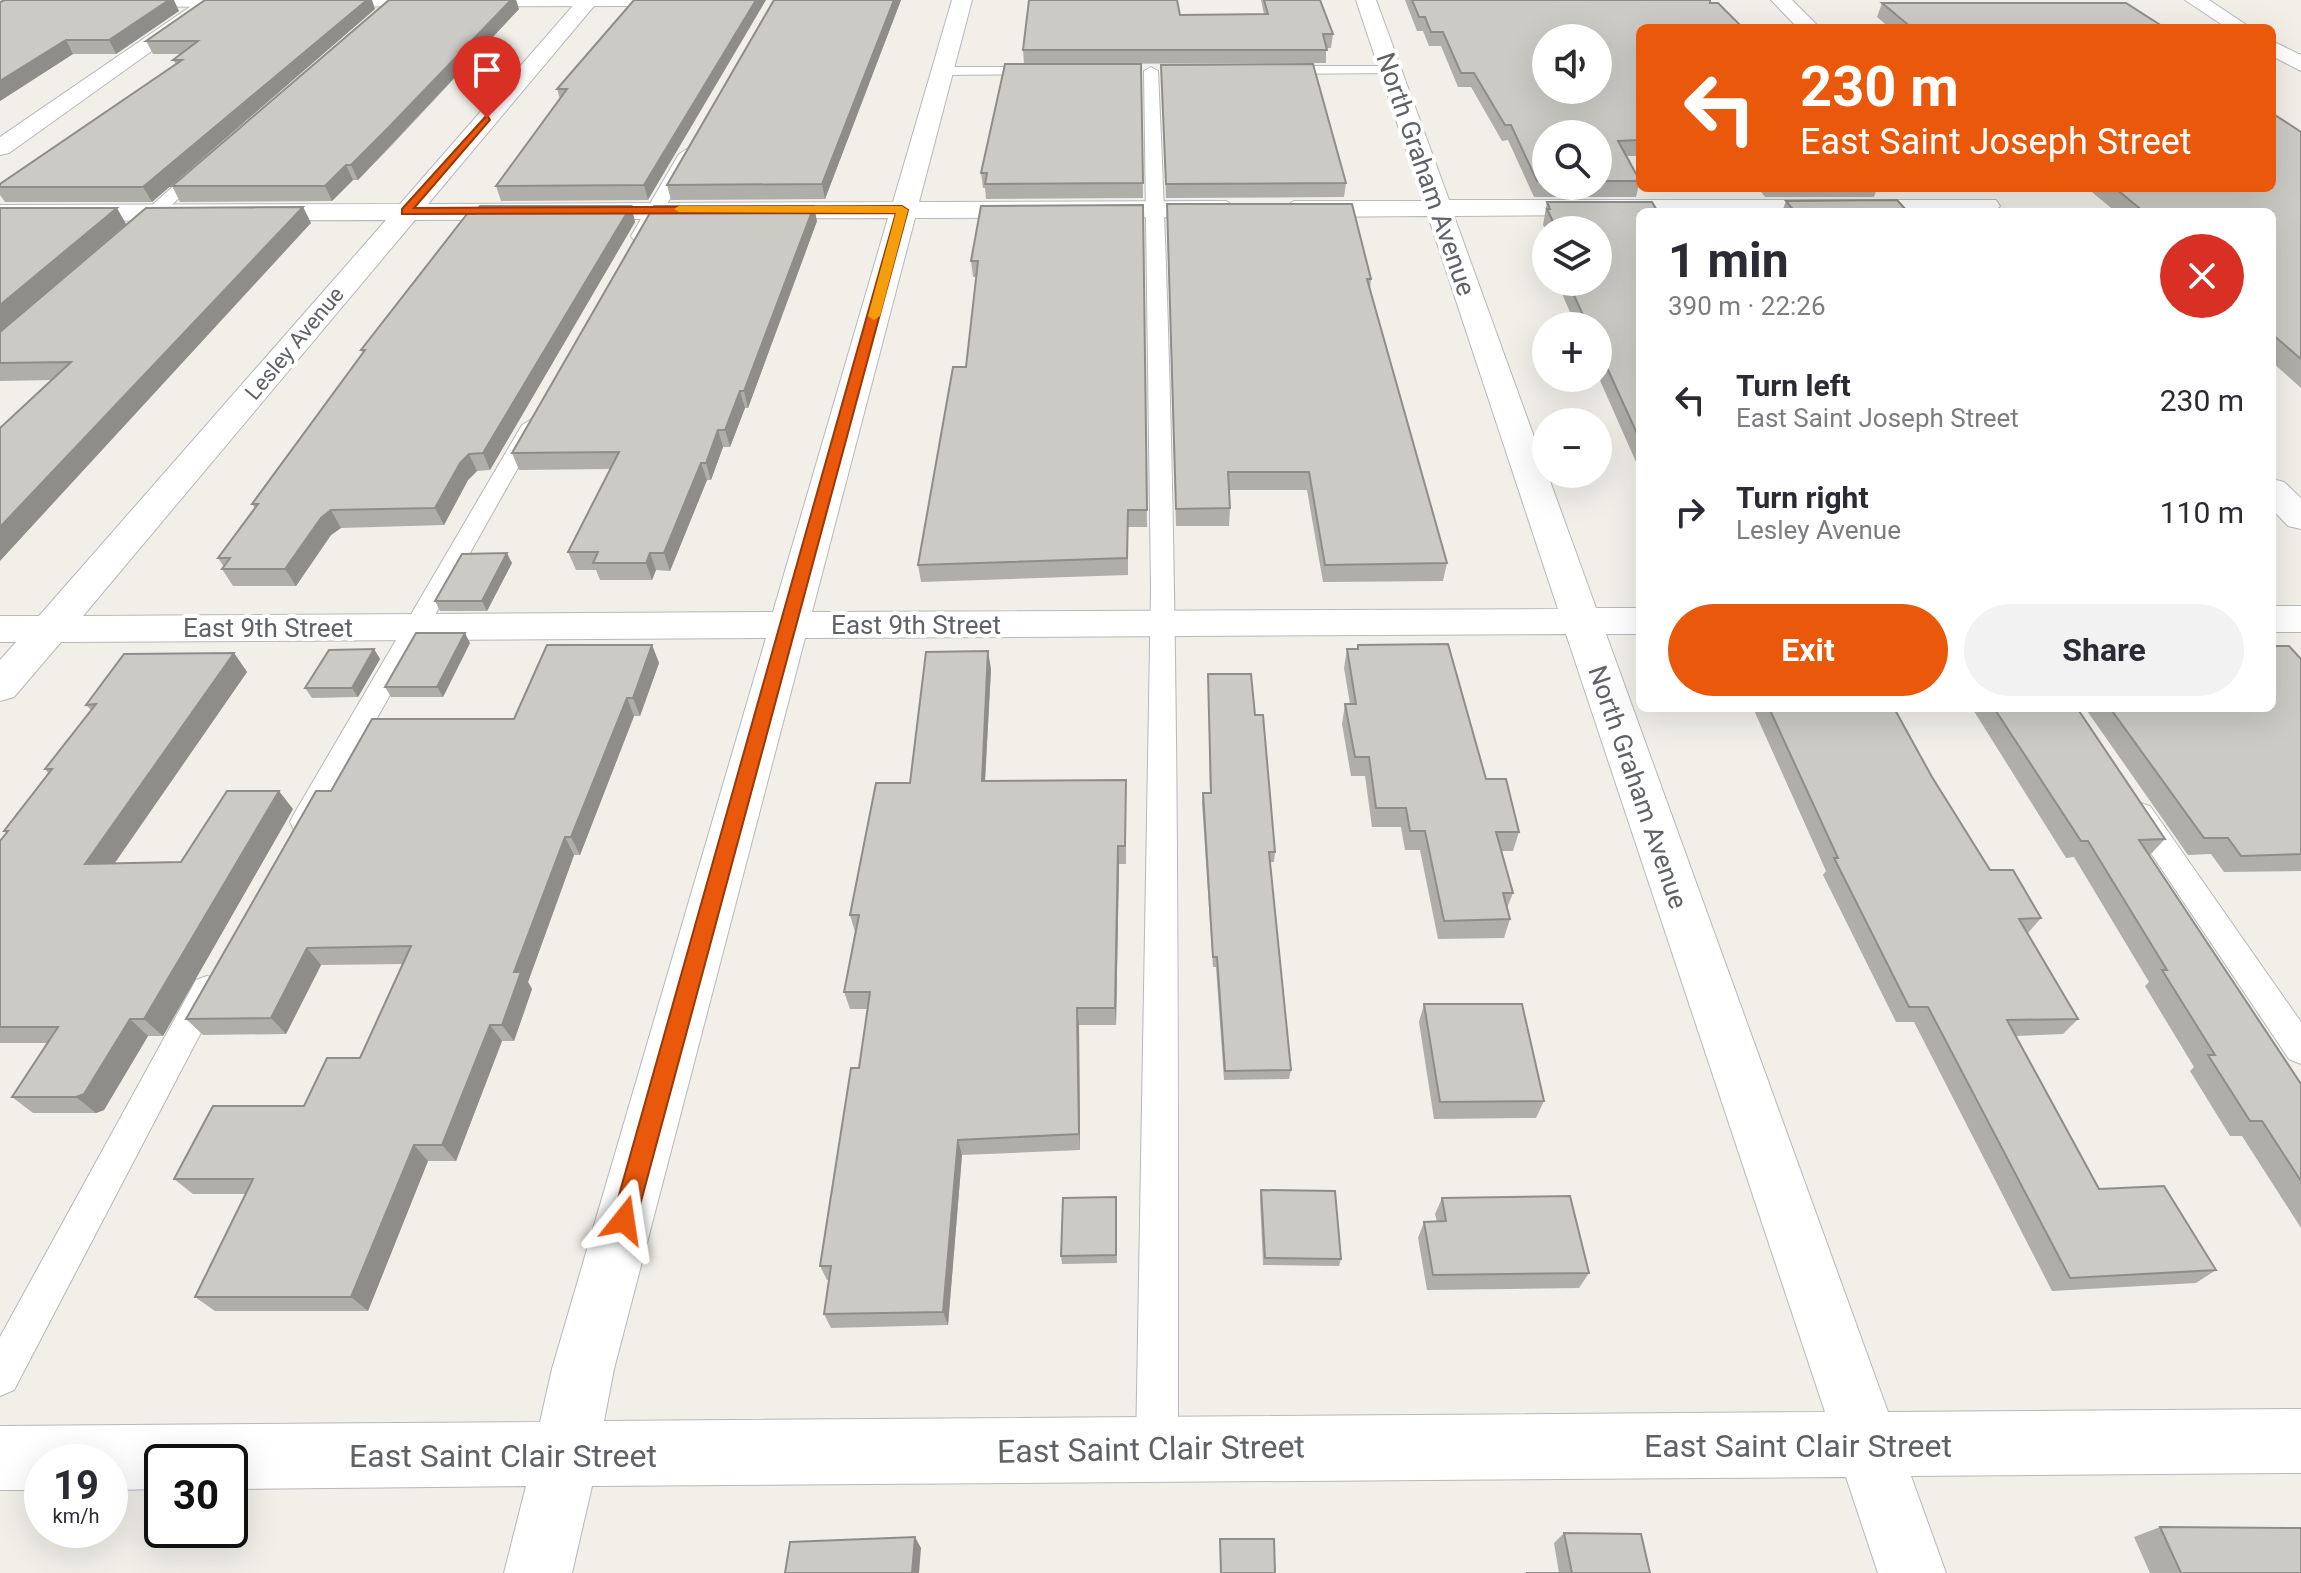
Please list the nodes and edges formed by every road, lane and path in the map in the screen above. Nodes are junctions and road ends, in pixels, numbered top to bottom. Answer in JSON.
{"nodes":[{"id":1,"x":213,"y":0,"type":"edge"},
{"id":2,"x":399,"y":0,"type":"edge"},
{"id":3,"x":589,"y":0,"type":"edge"},
{"id":4,"x":645,"y":0,"type":"edge"},
{"id":5,"x":962,"y":0,"type":"edge"},
{"id":6,"x":1366,"y":0,"type":"edge"},
{"id":7,"x":1781,"y":0,"type":"edge"},
{"id":8,"x":2195,"y":0,"type":"edge"},
{"id":9,"x":0,"y":1,"type":"edge"},
{"id":10,"x":22,"y":1,"type":"edge"},
{"id":11,"x":0,"y":14,"type":"edge"},
{"id":12,"x":373,"y":22,"type":"edge"},
{"id":13,"x":1806,"y":24,"type":"edge"},
{"id":14,"x":2234,"y":24,"type":"edge"},
{"id":15,"x":2276,"y":49,"type":"edge"},
{"id":16,"x":2301,"y":64,"type":"edge"},
{"id":17,"x":1390,"y":70,"type":"junction"},
{"id":18,"x":942,"y":71,"type":"junction"},
{"id":19,"x":1060,"y":71,"type":"edge"},
{"id":20,"x":1150,"y":71,"type":"edge"},
{"id":21,"x":1268,"y":71,"type":"edge"},
{"id":22,"x":700,"y":131,"type":"edge"},
{"id":23,"x":0,"y":148,"type":"edge"},
{"id":24,"x":216,"y":156,"type":"edge"},
{"id":25,"x":1983,"y":202,"type":"edge"},
{"id":26,"x":1438,"y":208,"type":"junction"},
{"id":27,"x":1761,"y":208,"type":"edge"},
{"id":28,"x":655,"y":209,"type":"junction"},
{"id":29,"x":1157,"y":209,"type":"junction"},
{"id":30,"x":1636,"y":209,"type":"edge"},
{"id":31,"x":902,"y":210,"type":"junction"},
{"id":32,"x":406,"y":211,"type":"junction"},
{"id":33,"x":155,"y":212,"type":"junction"},
{"id":34,"x":0,"y":213,"type":"edge"},
{"id":35,"x":119,"y":243,"type":"edge"},
{"id":36,"x":624,"y":263,"type":"edge"},
{"id":37,"x":548,"y":398,"type":"edge"},
{"id":38,"x":2276,"y":493,"type":"edge"},
{"id":39,"x":2301,"y":518,"type":"edge"},
{"id":40,"x":2276,"y":619,"type":"edge"},
{"id":41,"x":2301,"y":619,"type":"edge"},
{"id":42,"x":1636,"y":621,"type":"edge"},
{"id":43,"x":1581,"y":622,"type":"junction"},
{"id":44,"x":1164,"y":624,"type":"junction"},
{"id":45,"x":790,"y":625,"type":"junction"},
{"id":46,"x":417,"y":627,"type":"junction"},
{"id":47,"x":0,"y":629,"type":"edge"},
{"id":48,"x":49,"y":629,"type":"junction"},
{"id":49,"x":0,"y":687,"type":"edge"},
{"id":50,"x":2121,"y":787,"type":"edge"},
{"id":51,"x":292,"y":843,"type":"edge"},
{"id":52,"x":222,"y":964,"type":"edge"},
{"id":53,"x":2301,"y":1049,"type":"edge"},
{"id":54,"x":0,"y":1376,"type":"edge"},
{"id":55,"x":2301,"y":1441,"type":"edge"},
{"id":56,"x":1867,"y":1446,"type":"junction"},
{"id":57,"x":1157,"y":1449,"type":"junction"},
{"id":58,"x":564,"y":1456,"type":"junction"},
{"id":59,"x":0,"y":1458,"type":"edge"},
{"id":60,"x":538,"y":1573,"type":"edge"},
{"id":61,"x":1912,"y":1573,"type":"edge"}],
"edges":[{"from":1,"to":2,"type":"street"},
{"from":1,"to":10,"type":"street"},
{"from":1,"to":23,"type":"street"},
{"from":2,"to":3,"type":"street"},
{"from":2,"to":12,"type":"lane"},
{"from":3,"to":4,"type":"street"},
{"from":3,"to":32,"type":"street","name":"Lesley Avenue"},
{"from":5,"to":18,"type":"street"},
{"from":6,"to":17,"type":"street","name":"North Graham Avenue"},
{"from":7,"to":13,"type":"street"},
{"from":8,"to":14,"type":"street"},
{"from":9,"to":10,"type":"street"},
{"from":10,"to":11,"type":"lane"},
{"from":15,"to":16,"type":"street"},
{"from":17,"to":21,"type":"lane"},
{"from":17,"to":26,"type":"street","name":"North Graham Avenue"},
{"from":18,"to":19,"type":"lane"},
{"from":18,"to":31,"type":"street"},
{"from":20,"to":29,"type":"lane"},
{"from":22,"to":28,"type":"lane"},
{"from":24,"to":33,"type":"lane"},
{"from":25,"to":27,"type":"street"},
{"from":26,"to":29,"type":"street"},
{"from":26,"to":30,"type":"street"},
{"from":26,"to":43,"type":"street","name":"North Graham Avenue"},
{"from":28,"to":31,"type":"street"},
{"from":28,"to":32,"type":"street"},
{"from":28,"to":36,"type":"lane"},
{"from":29,"to":31,"type":"street"},
{"from":29,"to":44,"type":"lane"},
{"from":31,"to":45,"type":"street"},
{"from":32,"to":33,"type":"street"},
{"from":32,"to":48,"type":"street","name":"Lesley Avenue"},
{"from":33,"to":34,"type":"street"},
{"from":33,"to":35,"type":"lane"},
{"from":37,"to":46,"type":"lane"},
{"from":38,"to":39,"type":"street"},
{"from":40,"to":41,"type":"street"},
{"from":42,"to":43,"type":"street","name":"East 9th Street"},
{"from":43,"to":44,"type":"street","name":"East 9th Street"},
{"from":43,"to":56,"type":"street","name":"North Graham Avenue"},
{"from":44,"to":45,"type":"street","name":"East 9th Street"},
{"from":44,"to":57,"type":"lane"},
{"from":45,"to":46,"type":"street","name":"East 9th Street"},
{"from":45,"to":58,"type":"street"},
{"from":46,"to":48,"type":"street","name":"East 9th Street"},
{"from":46,"to":51,"type":"lane"},
{"from":47,"to":48,"type":"street","name":"East 9th Street"},
{"from":48,"to":49,"type":"street","name":"Lesley Avenue"},
{"from":50,"to":53,"type":"lane"},
{"from":52,"to":54,"type":"lane"},
{"from":55,"to":56,"type":"street","name":"East Saint Clair Street"},
{"from":56,"to":57,"type":"street","name":"East Saint Clair Street"},
{"from":56,"to":61,"type":"street","name":"North Graham Avenue"},
{"from":57,"to":58,"type":"street","name":"East Saint Clair Street"},
{"from":58,"to":59,"type":"street","name":"East Saint Clair Street"},
{"from":58,"to":60,"type":"street"}]}
